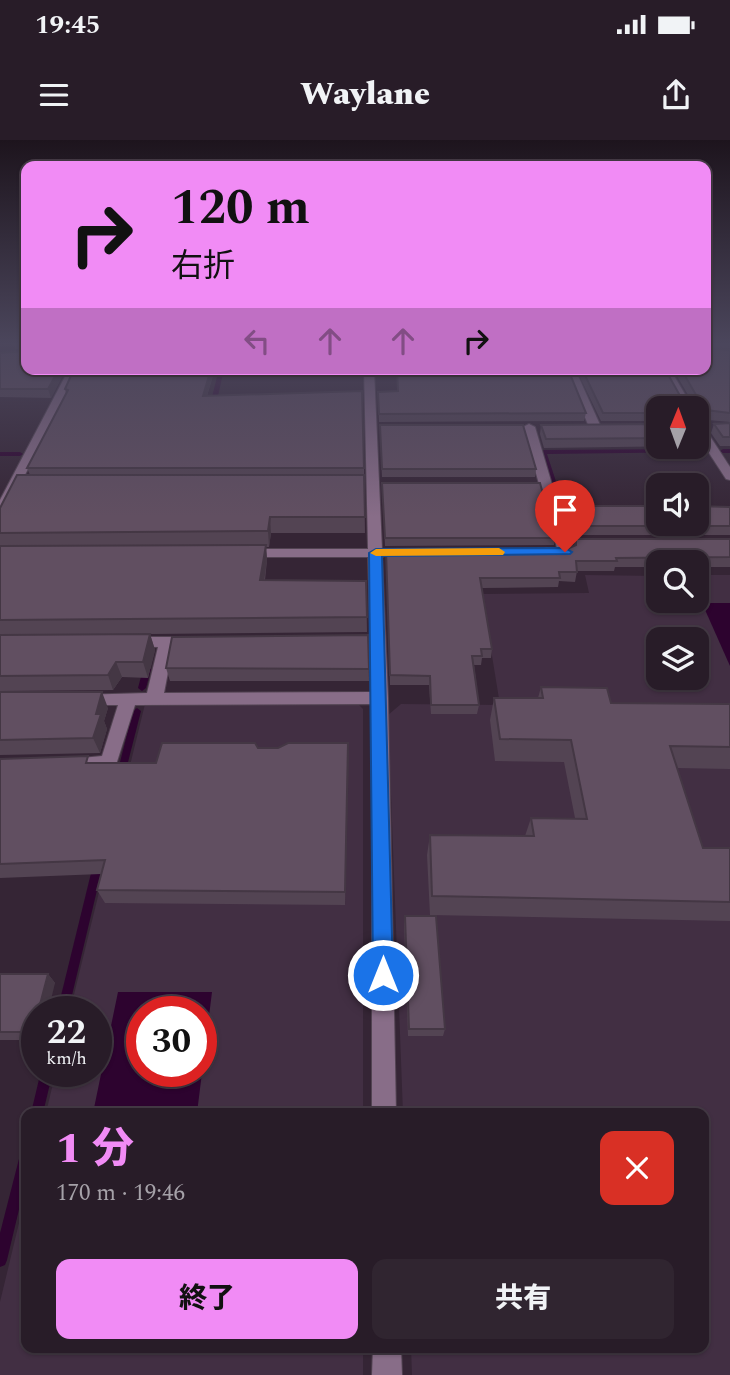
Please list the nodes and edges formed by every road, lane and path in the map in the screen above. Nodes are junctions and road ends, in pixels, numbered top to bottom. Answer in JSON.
{"nodes":[{"id":1,"x":59,"y":402,"type":"edge"},
{"id":2,"x":374,"y":402,"type":"edge"},
{"id":3,"x":584,"y":402,"type":"edge"},
{"id":4,"x":529,"y":427,"type":"dead end"},
{"id":5,"x":582,"y":427,"type":"edge"},
{"id":6,"x":595,"y":427,"type":"junction"},
{"id":7,"x":607,"y":427,"type":"edge"},
{"id":8,"x":709,"y":441,"type":"edge"},
{"id":9,"x":730,"y":476,"type":"edge"},
{"id":10,"x":0,"y":512,"type":"edge"},
{"id":11,"x":403,"y":552,"type":"edge"},
{"id":12,"x":525,"y":552,"type":"edge"},
{"id":13,"x":236,"y":553,"type":"edge"},
{"id":14,"x":376,"y":553,"type":"junction"},
{"id":15,"x":167,"y":641,"type":"junction"},
{"id":16,"x":206,"y":641,"type":"edge"},
{"id":17,"x":111,"y":642,"type":"edge"},
{"id":18,"x":380,"y":698,"type":"junction"},
{"id":19,"x":64,"y":699,"type":"edge"},
{"id":20,"x":128,"y":699,"type":"junction"},
{"id":21,"x":154,"y":699,"type":"junction"},
{"id":22,"x":55,"y":764,"type":"edge"},
{"id":23,"x":384,"y":1108,"type":"edge"},
{"id":24,"x":387,"y":1353,"type":"edge"},
{"id":25,"x":387,"y":1375,"type":"edge"}],
"edges":[{"from":1,"to":10,"type":"street"},
{"from":2,"to":14,"type":"street"},
{"from":3,"to":6,"type":"street"},
{"from":4,"to":12,"type":"street"},
{"from":5,"to":6,"type":"street"},
{"from":6,"to":7,"type":"street"},
{"from":8,"to":9,"type":"street"},
{"from":11,"to":14,"type":"street"},
{"from":13,"to":14,"type":"street"},
{"from":14,"to":18,"type":"street"},
{"from":15,"to":16,"type":"street"},
{"from":15,"to":17,"type":"street"},
{"from":15,"to":21,"type":"street"},
{"from":18,"to":21,"type":"street"},
{"from":18,"to":23,"type":"street"},
{"from":19,"to":20,"type":"street"},
{"from":20,"to":21,"type":"street"},
{"from":20,"to":22,"type":"street"},
{"from":24,"to":25,"type":"street"}]}
